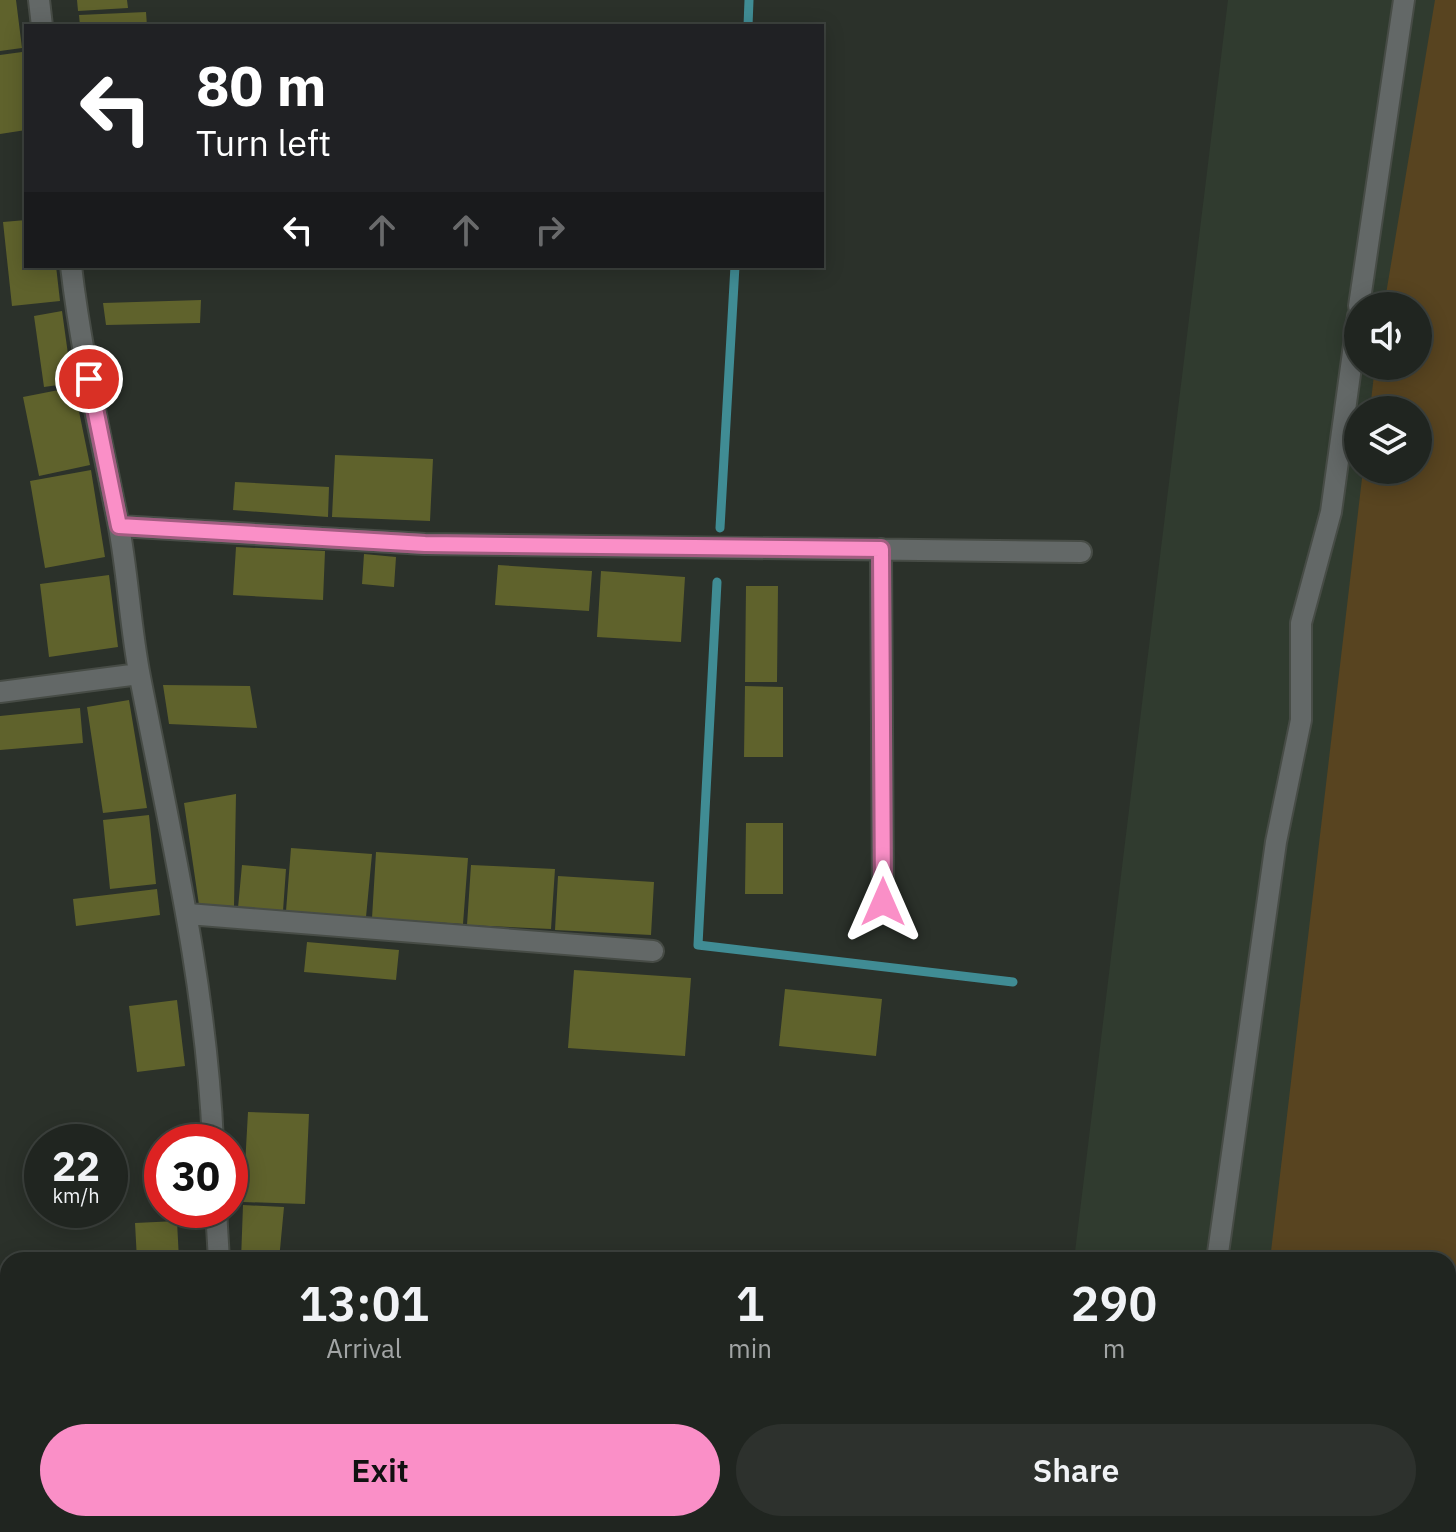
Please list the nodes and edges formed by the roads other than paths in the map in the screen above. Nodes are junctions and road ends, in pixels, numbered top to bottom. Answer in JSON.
{"nodes":[{"id":1,"x":39,"y":0,"type":"edge"},
{"id":2,"x":1404,"y":0,"type":"edge"},
{"id":3,"x":42,"y":24,"type":"edge"},
{"id":4,"x":71,"y":268,"type":"edge"},
{"id":5,"x":1361,"y":292,"type":"edge"},
{"id":6,"x":1349,"y":380,"type":"edge"},
{"id":7,"x":119,"y":526,"type":"junction"},
{"id":8,"x":881,"y":549,"type":"junction"},
{"id":9,"x":1081,"y":552,"type":"dead end"},
{"id":10,"x":139,"y":674,"type":"junction"},
{"id":11,"x":0,"y":692,"type":"edge"},
{"id":12,"x":883,"y":902,"type":"dead end"},
{"id":13,"x":188,"y":914,"type":"junction"},
{"id":14,"x":653,"y":951,"type":"dead end"},
{"id":15,"x":212,"y":1124,"type":"edge"},
{"id":16,"x":217,"y":1228,"type":"edge"},
{"id":17,"x":219,"y":1252,"type":"edge"},
{"id":18,"x":1218,"y":1252,"type":"edge"}],
"edges":[{"from":1,"to":3,"type":"street"},
{"from":2,"to":5,"type":"street"},
{"from":4,"to":7,"type":"street"},
{"from":6,"to":18,"type":"street"},
{"from":7,"to":8,"type":"street"},
{"from":7,"to":10,"type":"street"},
{"from":8,"to":9,"type":"street"},
{"from":8,"to":12,"type":"street"},
{"from":10,"to":11,"type":"street"},
{"from":10,"to":13,"type":"street"},
{"from":13,"to":14,"type":"street"},
{"from":13,"to":15,"type":"street"},
{"from":16,"to":17,"type":"street"}]}
